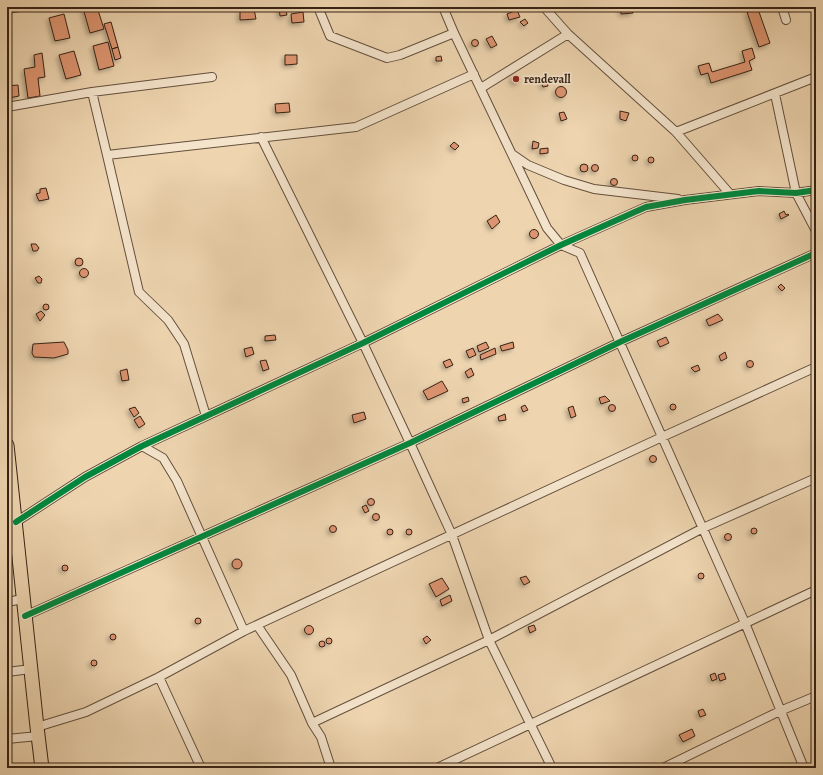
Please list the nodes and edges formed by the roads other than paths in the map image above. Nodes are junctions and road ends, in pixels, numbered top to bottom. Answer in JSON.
{"nodes":[{"id":1,"x":19,"y":7,"type":"edge"},
{"id":2,"x":318,"y":7,"type":"edge"},
{"id":3,"x":443,"y":7,"type":"edge"},
{"id":4,"x":544,"y":7,"type":"edge"},
{"id":5,"x":782,"y":7,"type":"edge"},
{"id":6,"x":7,"y":9,"type":"edge"},
{"id":7,"x":786,"y":20,"type":"dead end"},
{"id":8,"x":454,"y":33,"type":"junction"},
{"id":9,"x":568,"y":34,"type":"junction"},
{"id":10,"x":474,"y":74,"type":"junction"},
{"id":11,"x":212,"y":77,"type":"dead end"},
{"id":12,"x":816,"y":77,"type":"edge"},
{"id":13,"x":481,"y":88,"type":"junction"},
{"id":14,"x":92,"y":92,"type":"junction"},
{"id":15,"x":775,"y":94,"type":"junction"},
{"id":16,"x":7,"y":107,"type":"edge"},
{"id":17,"x":676,"y":132,"type":"junction"},
{"id":18,"x":261,"y":137,"type":"junction"},
{"id":19,"x":511,"y":154,"type":"junction"},
{"id":20,"x":107,"y":155,"type":"junction"},
{"id":21,"x":816,"y":190,"type":"edge"},
{"id":22,"x":796,"y":193,"type":"junction"},
{"id":23,"x":730,"y":194,"type":"junction"},
{"id":24,"x":685,"y":200,"type":"junction"},
{"id":25,"x":816,"y":231,"type":"edge"},
{"id":26,"x":561,"y":245,"type":"junction"},
{"id":27,"x":816,"y":253,"type":"edge"},
{"id":28,"x":620,"y":342,"type":"junction"},
{"id":29,"x":363,"y":343,"type":"junction"},
{"id":30,"x":816,"y":367,"type":"edge"},
{"id":31,"x":206,"y":416,"type":"junction"},
{"id":32,"x":662,"y":437,"type":"junction"},
{"id":33,"x":410,"y":443,"type":"junction"},
{"id":34,"x":7,"y":445,"type":"edge"},
{"id":35,"x":142,"y":446,"type":"junction"},
{"id":36,"x":9,"y":471,"type":"edge"},
{"id":37,"x":816,"y":478,"type":"edge"},
{"id":38,"x":16,"y":522,"type":"junction"},
{"id":39,"x":703,"y":528,"type":"junction"},
{"id":40,"x":452,"y":535,"type":"junction"},
{"id":41,"x":201,"y":537,"type":"junction"},
{"id":42,"x":12,"y":538,"type":"edge"},
{"id":43,"x":816,"y":590,"type":"edge"},
{"id":44,"x":23,"y":599,"type":"junction"},
{"id":45,"x":7,"y":602,"type":"edge"},
{"id":46,"x":25,"y":616,"type":"junction"},
{"id":47,"x":745,"y":623,"type":"junction"},
{"id":48,"x":257,"y":625,"type":"junction"},
{"id":49,"x":244,"y":631,"type":"junction"},
{"id":50,"x":489,"y":640,"type":"junction"},
{"id":51,"x":31,"y":669,"type":"junction"},
{"id":52,"x":7,"y":672,"type":"edge"},
{"id":53,"x":159,"y":677,"type":"junction"},
{"id":54,"x":816,"y":696,"type":"edge"},
{"id":55,"x":780,"y":711,"type":"junction"},
{"id":56,"x":312,"y":723,"type":"junction"},
{"id":57,"x":530,"y":726,"type":"junction"},
{"id":58,"x":38,"y":732,"type":"junction"},
{"id":59,"x":7,"y":739,"type":"edge"},
{"id":60,"x":42,"y":768,"type":"edge"},
{"id":61,"x":201,"y":768,"type":"edge"},
{"id":62,"x":331,"y":768,"type":"edge"},
{"id":63,"x":438,"y":768,"type":"edge"},
{"id":64,"x":552,"y":768,"type":"edge"},
{"id":65,"x":663,"y":768,"type":"edge"},
{"id":66,"x":804,"y":768,"type":"edge"}],
"edges":[{"from":1,"to":6,"type":"street"},
{"from":2,"to":8,"type":"street"},
{"from":3,"to":8,"type":"street"},
{"from":4,"to":9,"type":"street"},
{"from":5,"to":7,"type":"street"},
{"from":8,"to":10,"type":"street"},
{"from":9,"to":13,"type":"street"},
{"from":9,"to":17,"type":"street"},
{"from":10,"to":13,"type":"street"},
{"from":10,"to":18,"type":"street"},
{"from":11,"to":14,"type":"street"},
{"from":12,"to":15,"type":"street"},
{"from":13,"to":19,"type":"street"},
{"from":14,"to":16,"type":"street"},
{"from":14,"to":20,"type":"street"},
{"from":15,"to":17,"type":"street"},
{"from":15,"to":22,"type":"street"},
{"from":17,"to":23,"type":"street"},
{"from":18,"to":20,"type":"street"},
{"from":18,"to":29,"type":"street"},
{"from":19,"to":24,"type":"street"},
{"from":19,"to":26,"type":"street"},
{"from":20,"to":31,"type":"street"},
{"from":21,"to":22,"type":"street"},
{"from":22,"to":23,"type":"street"},
{"from":22,"to":25,"type":"street"},
{"from":23,"to":24,"type":"street"},
{"from":24,"to":26,"type":"street"},
{"from":26,"to":28,"type":"street"},
{"from":26,"to":29,"type":"street"},
{"from":27,"to":28,"type":"street"},
{"from":28,"to":32,"type":"street"},
{"from":28,"to":33,"type":"street"},
{"from":29,"to":31,"type":"street"},
{"from":29,"to":33,"type":"street"},
{"from":30,"to":32,"type":"street"},
{"from":31,"to":35,"type":"street"},
{"from":32,"to":39,"type":"street"},
{"from":32,"to":40,"type":"street"},
{"from":33,"to":40,"type":"street"},
{"from":33,"to":41,"type":"street"},
{"from":34,"to":36,"type":"main road"},
{"from":35,"to":38,"type":"street"},
{"from":35,"to":41,"type":"street"},
{"from":36,"to":38,"type":"main road"},
{"from":37,"to":39,"type":"street"},
{"from":38,"to":42,"type":"main road"},
{"from":39,"to":47,"type":"street"},
{"from":39,"to":50,"type":"street"},
{"from":40,"to":48,"type":"street"},
{"from":40,"to":50,"type":"street"},
{"from":41,"to":46,"type":"street"},
{"from":41,"to":49,"type":"street"},
{"from":42,"to":44,"type":"main road"},
{"from":43,"to":47,"type":"street"},
{"from":44,"to":45,"type":"street"},
{"from":44,"to":46,"type":"main road"},
{"from":46,"to":51,"type":"main road"},
{"from":47,"to":55,"type":"street"},
{"from":47,"to":57,"type":"street"},
{"from":48,"to":49,"type":"street"},
{"from":48,"to":56,"type":"street"},
{"from":49,"to":53,"type":"street"},
{"from":50,"to":56,"type":"street"},
{"from":50,"to":57,"type":"street"},
{"from":51,"to":52,"type":"street"},
{"from":51,"to":58,"type":"main road"},
{"from":53,"to":58,"type":"street"},
{"from":53,"to":61,"type":"street"},
{"from":54,"to":55,"type":"street"},
{"from":55,"to":65,"type":"street"},
{"from":55,"to":66,"type":"street"},
{"from":56,"to":62,"type":"street"},
{"from":57,"to":63,"type":"street"},
{"from":57,"to":64,"type":"street"},
{"from":58,"to":59,"type":"street"},
{"from":58,"to":60,"type":"main road"}]}
